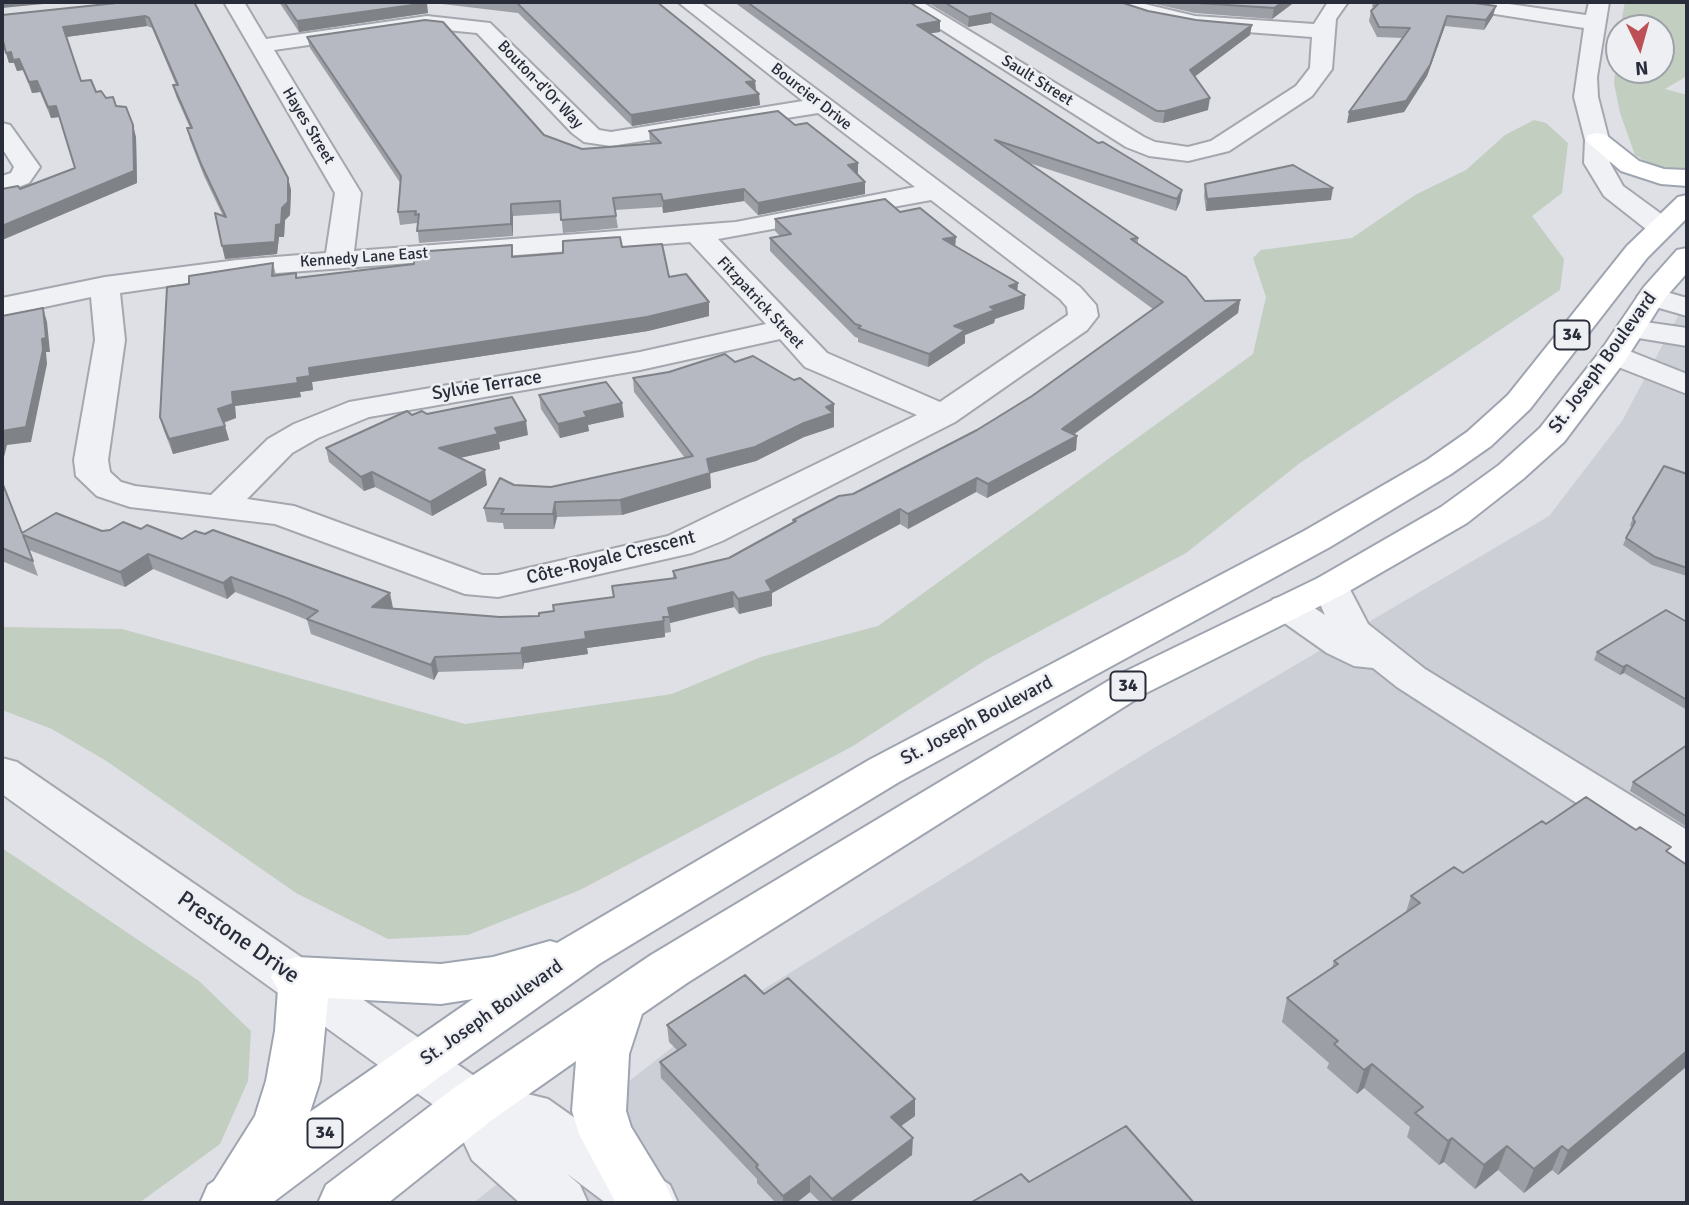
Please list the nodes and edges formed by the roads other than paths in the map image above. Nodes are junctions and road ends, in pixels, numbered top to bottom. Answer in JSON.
{"nodes":[{"id":1,"x":233,"y":2,"type":"edge"},
{"id":2,"x":688,"y":2,"type":"edge"},
{"id":3,"x":908,"y":2,"type":"edge"},
{"id":4,"x":1117,"y":2,"type":"edge"},
{"id":5,"x":1338,"y":2,"type":"edge"},
{"id":6,"x":1457,"y":2,"type":"edge"},
{"id":7,"x":1597,"y":12,"type":"edge"},
{"id":8,"x":1323,"y":31,"type":"junction"},
{"id":9,"x":260,"y":46,"type":"junction"},
{"id":10,"x":822,"y":106,"type":"junction"},
{"id":11,"x":2,"y":130,"type":"edge"},
{"id":12,"x":1597,"y":140,"type":"junction"},
{"id":13,"x":1687,"y":178,"type":"edge"},
{"id":14,"x":2,"y":185,"type":"edge"},
{"id":15,"x":935,"y":191,"type":"junction"},
{"id":16,"x":1679,"y":221,"type":"edge"},
{"id":17,"x":698,"y":234,"type":"junction"},
{"id":18,"x":1687,"y":256,"type":"edge"},
{"id":19,"x":339,"y":259,"type":"junction"},
{"id":20,"x":1687,"y":275,"type":"edge"},
{"id":21,"x":105,"y":286,"type":"junction"},
{"id":22,"x":1653,"y":295,"type":"junction"},
{"id":23,"x":2,"y":307,"type":"edge"},
{"id":24,"x":1687,"y":307,"type":"edge"},
{"id":25,"x":785,"y":329,"type":"junction"},
{"id":26,"x":1687,"y":337,"type":"edge"},
{"id":27,"x":1622,"y":342,"type":"junction"},
{"id":28,"x":1687,"y":385,"type":"edge"},
{"id":29,"x":943,"y":415,"type":"junction"},
{"id":30,"x":219,"y":506,"type":"junction"},
{"id":31,"x":1242,"y":579,"type":"junction"},
{"id":32,"x":1331,"y":586,"type":"junction"},
{"id":33,"x":1287,"y":607,"type":"junction"},
{"id":34,"x":1411,"y":678,"type":"junction"},
{"id":35,"x":2,"y":774,"type":"edge"},
{"id":36,"x":1687,"y":852,"type":"edge"},
{"id":37,"x":582,"y":951,"type":"junction"},
{"id":38,"x":300,"y":981,"type":"junction"},
{"id":39,"x":621,"y":1002,"type":"junction"},
{"id":40,"x":419,"y":1063,"type":"junction"},
{"id":41,"x":472,"y":1104,"type":"junction"},
{"id":42,"x":647,"y":1201,"type":"edge"},
{"id":43,"x":229,"y":1203,"type":"edge"},
{"id":44,"x":346,"y":1203,"type":"edge"},
{"id":45,"x":560,"y":1203,"type":"edge"}],
"edges":[{"from":1,"to":9,"type":"street","name":"Hayes Street"},
{"from":2,"to":10,"type":"street","name":"Bourcier Drive"},
{"from":3,"to":8,"type":"street","name":"Sault Street"},
{"from":4,"to":8,"type":"street"},
{"from":5,"to":8,"type":"street"},
{"from":6,"to":7,"type":"street"},
{"from":7,"to":12,"type":"street"},
{"from":9,"to":10,"type":"street","name":"Bouton-d'Or Way"},
{"from":9,"to":19,"type":"street","name":"Hayes Street"},
{"from":10,"to":15,"type":"street","name":"Bourcier Drive"},
{"from":11,"to":14,"type":"street"},
{"from":12,"to":13,"type":"main road"},
{"from":12,"to":16,"type":"street"},
{"from":15,"to":17,"type":"street","name":"Kennedy Lane East"},
{"from":15,"to":29,"type":"street","name":"Côte-Royale Crescent"},
{"from":16,"to":31,"type":"main road","name":"St. Joseph Boulevard","number":"34"},
{"from":17,"to":19,"type":"street","name":"Kennedy Lane East"},
{"from":17,"to":25,"type":"street","name":"Fitzpatrick Street"},
{"from":18,"to":22,"type":"main road","name":"St. Joseph Boulevard","number":"34"},
{"from":19,"to":21,"type":"street","name":"Kennedy Lane East"},
{"from":20,"to":22,"type":"main road"},
{"from":21,"to":23,"type":"street","name":"Kennedy Lane East"},
{"from":21,"to":30,"type":"street","name":"Côte-Royale Crescent"},
{"from":22,"to":24,"type":"street"},
{"from":22,"to":27,"type":"main road","name":"St. Joseph Boulevard","number":"34"},
{"from":25,"to":29,"type":"street","name":"Fitzpatrick Street"},
{"from":25,"to":30,"type":"street","name":"Sylvie Terrace"},
{"from":26,"to":27,"type":"street"},
{"from":27,"to":28,"type":"street"},
{"from":27,"to":32,"type":"main road","name":"St. Joseph Boulevard","number":"34"},
{"from":29,"to":30,"type":"street","name":"Côte-Royale Crescent"},
{"from":31,"to":33,"type":"main road"},
{"from":31,"to":37,"type":"main road","name":"St. Joseph Boulevard","number":"34"},
{"from":32,"to":33,"type":"main road","name":"St. Joseph Boulevard","number":"34"},
{"from":32,"to":34,"type":"street"},
{"from":33,"to":34,"type":"street"},
{"from":33,"to":39,"type":"main road","name":"St. Joseph Boulevard","number":"34"},
{"from":34,"to":36,"type":"street"},
{"from":35,"to":38,"type":"street","name":"Prestone Drive"},
{"from":37,"to":38,"type":"main road"},
{"from":37,"to":40,"type":"main road","name":"St. Joseph Boulevard","number":"34"},
{"from":38,"to":40,"type":"street","name":"Prestone Drive"},
{"from":38,"to":43,"type":"main road"},
{"from":39,"to":41,"type":"main road","name":"St. Joseph Boulevard","number":"34"},
{"from":39,"to":42,"type":"main road"},
{"from":40,"to":41,"type":"street","name":"Prestone Drive"},
{"from":40,"to":43,"type":"main road","name":"St. Joseph Boulevard","number":"34"},
{"from":41,"to":42,"type":"street","name":"Prestone Drive"},
{"from":41,"to":44,"type":"main road","name":"St. Joseph Boulevard","number":"34"},
{"from":41,"to":45,"type":"street","name":"Prestone Drive"}]}
